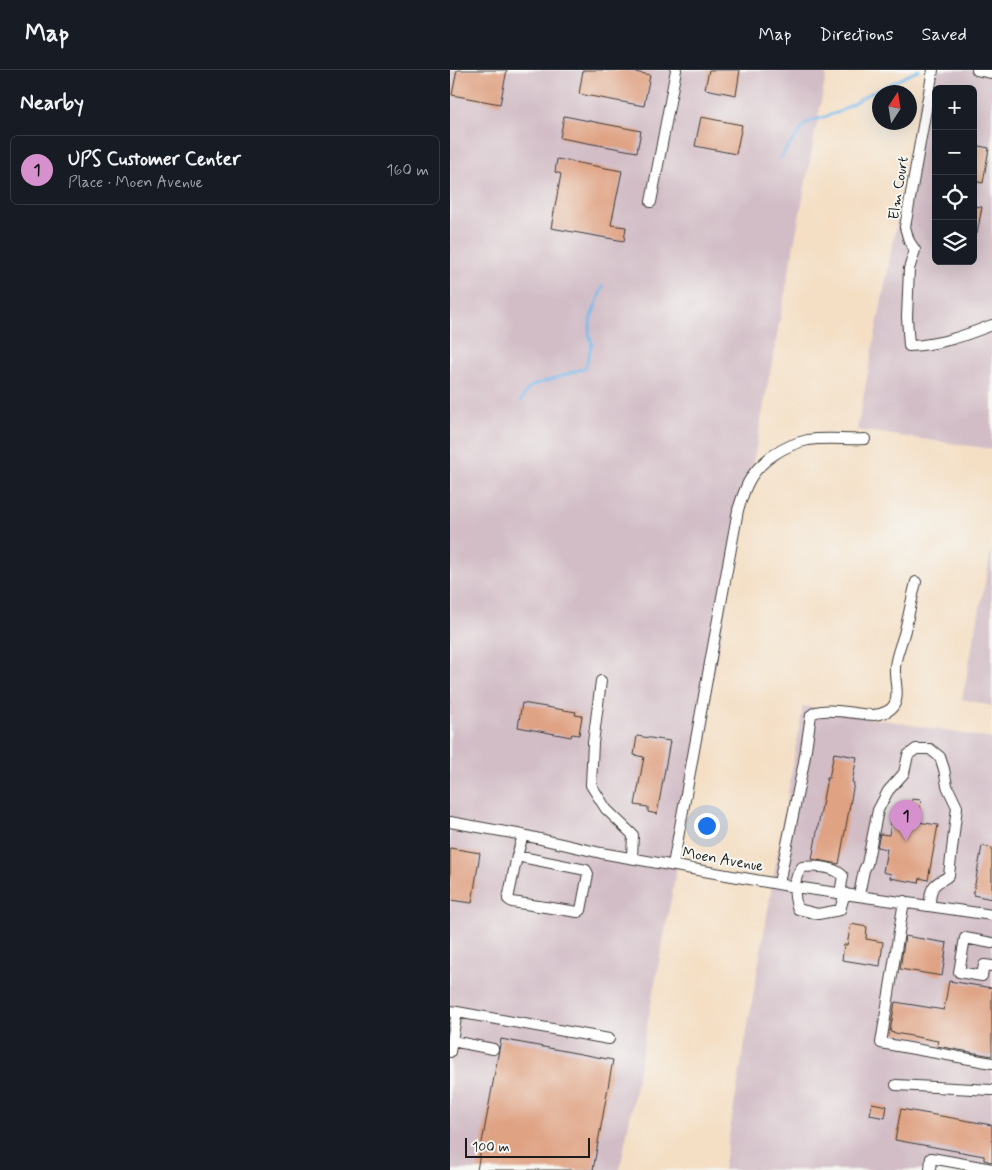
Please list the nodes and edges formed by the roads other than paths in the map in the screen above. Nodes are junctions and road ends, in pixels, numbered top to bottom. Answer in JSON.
{"nodes":[{"id":1,"x":676,"y":70,"type":"edge"},
{"id":2,"x":933,"y":70,"type":"edge"},
{"id":3,"x":976,"y":70,"type":"edge"},
{"id":4,"x":992,"y":72,"type":"edge"},
{"id":5,"x":651,"y":202,"type":"dead end"},
{"id":6,"x":992,"y":325,"type":"edge"},
{"id":7,"x":865,"y":440,"type":"dead end"},
{"id":8,"x":916,"y":582,"type":"dead end"},
{"id":9,"x":601,"y":681,"type":"dead end"},
{"id":10,"x":450,"y":822,"type":"edge"},
{"id":11,"x":523,"y":835,"type":"junction"},
{"id":12,"x":517,"y":856,"type":"junction"},
{"id":13,"x":632,"y":858,"type":"junction"},
{"id":14,"x":672,"y":865,"type":"junction"},
{"id":15,"x":778,"y":883,"type":"junction"},
{"id":16,"x":795,"y":887,"type":"junction"},
{"id":17,"x":843,"y":893,"type":"junction"},
{"id":18,"x":859,"y":895,"type":"junction"},
{"id":19,"x":904,"y":901,"type":"junction"},
{"id":20,"x":930,"y":905,"type":"junction"},
{"id":21,"x":992,"y":915,"type":"edge"},
{"id":22,"x":992,"y":943,"type":"edge"},
{"id":23,"x":992,"y":966,"type":"edge"},
{"id":24,"x":453,"y":1012,"type":"edge"},
{"id":25,"x":609,"y":1039,"type":"dead end"},
{"id":26,"x":452,"y":1041,"type":"junction"},
{"id":27,"x":493,"y":1049,"type":"dead end"},
{"id":28,"x":450,"y":1052,"type":"edge"},
{"id":29,"x":992,"y":1063,"type":"edge"},
{"id":30,"x":896,"y":1085,"type":"dead end"},
{"id":31,"x":992,"y":1090,"type":"edge"},
{"id":32,"x":992,"y":1169,"type":"edge"},
{"id":33,"x":930,"y":1170,"type":"edge"}],
"edges":[{"from":1,"to":5,"type":"street"},
{"from":2,"to":6,"type":"street","name":"Elm Court"},
{"from":3,"to":4,"type":"street"},
{"from":7,"to":14,"type":"street"},
{"from":8,"to":15,"type":"street"},
{"from":9,"to":13,"type":"street"},
{"from":10,"to":11,"type":"street","name":"Moen Avenue"},
{"from":11,"to":12,"type":"street"},
{"from":11,"to":13,"type":"street","name":"Moen Avenue"},
{"from":12,"to":12,"type":"street"},
{"from":13,"to":14,"type":"street","name":"Moen Avenue"},
{"from":14,"to":15,"type":"street","name":"Moen Avenue"},
{"from":15,"to":16,"type":"street","name":"Moen Avenue"},
{"from":16,"to":17,"type":"street","name":"Moen Avenue"},
{"from":16,"to":17,"type":"street"},
{"from":16,"to":17,"type":"street"},
{"from":17,"to":18,"type":"street","name":"Moen Avenue"},
{"from":18,"to":19,"type":"street","name":"Moen Avenue"},
{"from":18,"to":20,"type":"street"},
{"from":19,"to":20,"type":"street","name":"Moen Avenue"},
{"from":19,"to":29,"type":"street"},
{"from":20,"to":21,"type":"street","name":"Moen Avenue"},
{"from":22,"to":23,"type":"street"},
{"from":24,"to":25,"type":"street"},
{"from":24,"to":26,"type":"street"},
{"from":26,"to":27,"type":"street"},
{"from":26,"to":28,"type":"street"},
{"from":30,"to":31,"type":"street"},
{"from":32,"to":33,"type":"street"}]}
